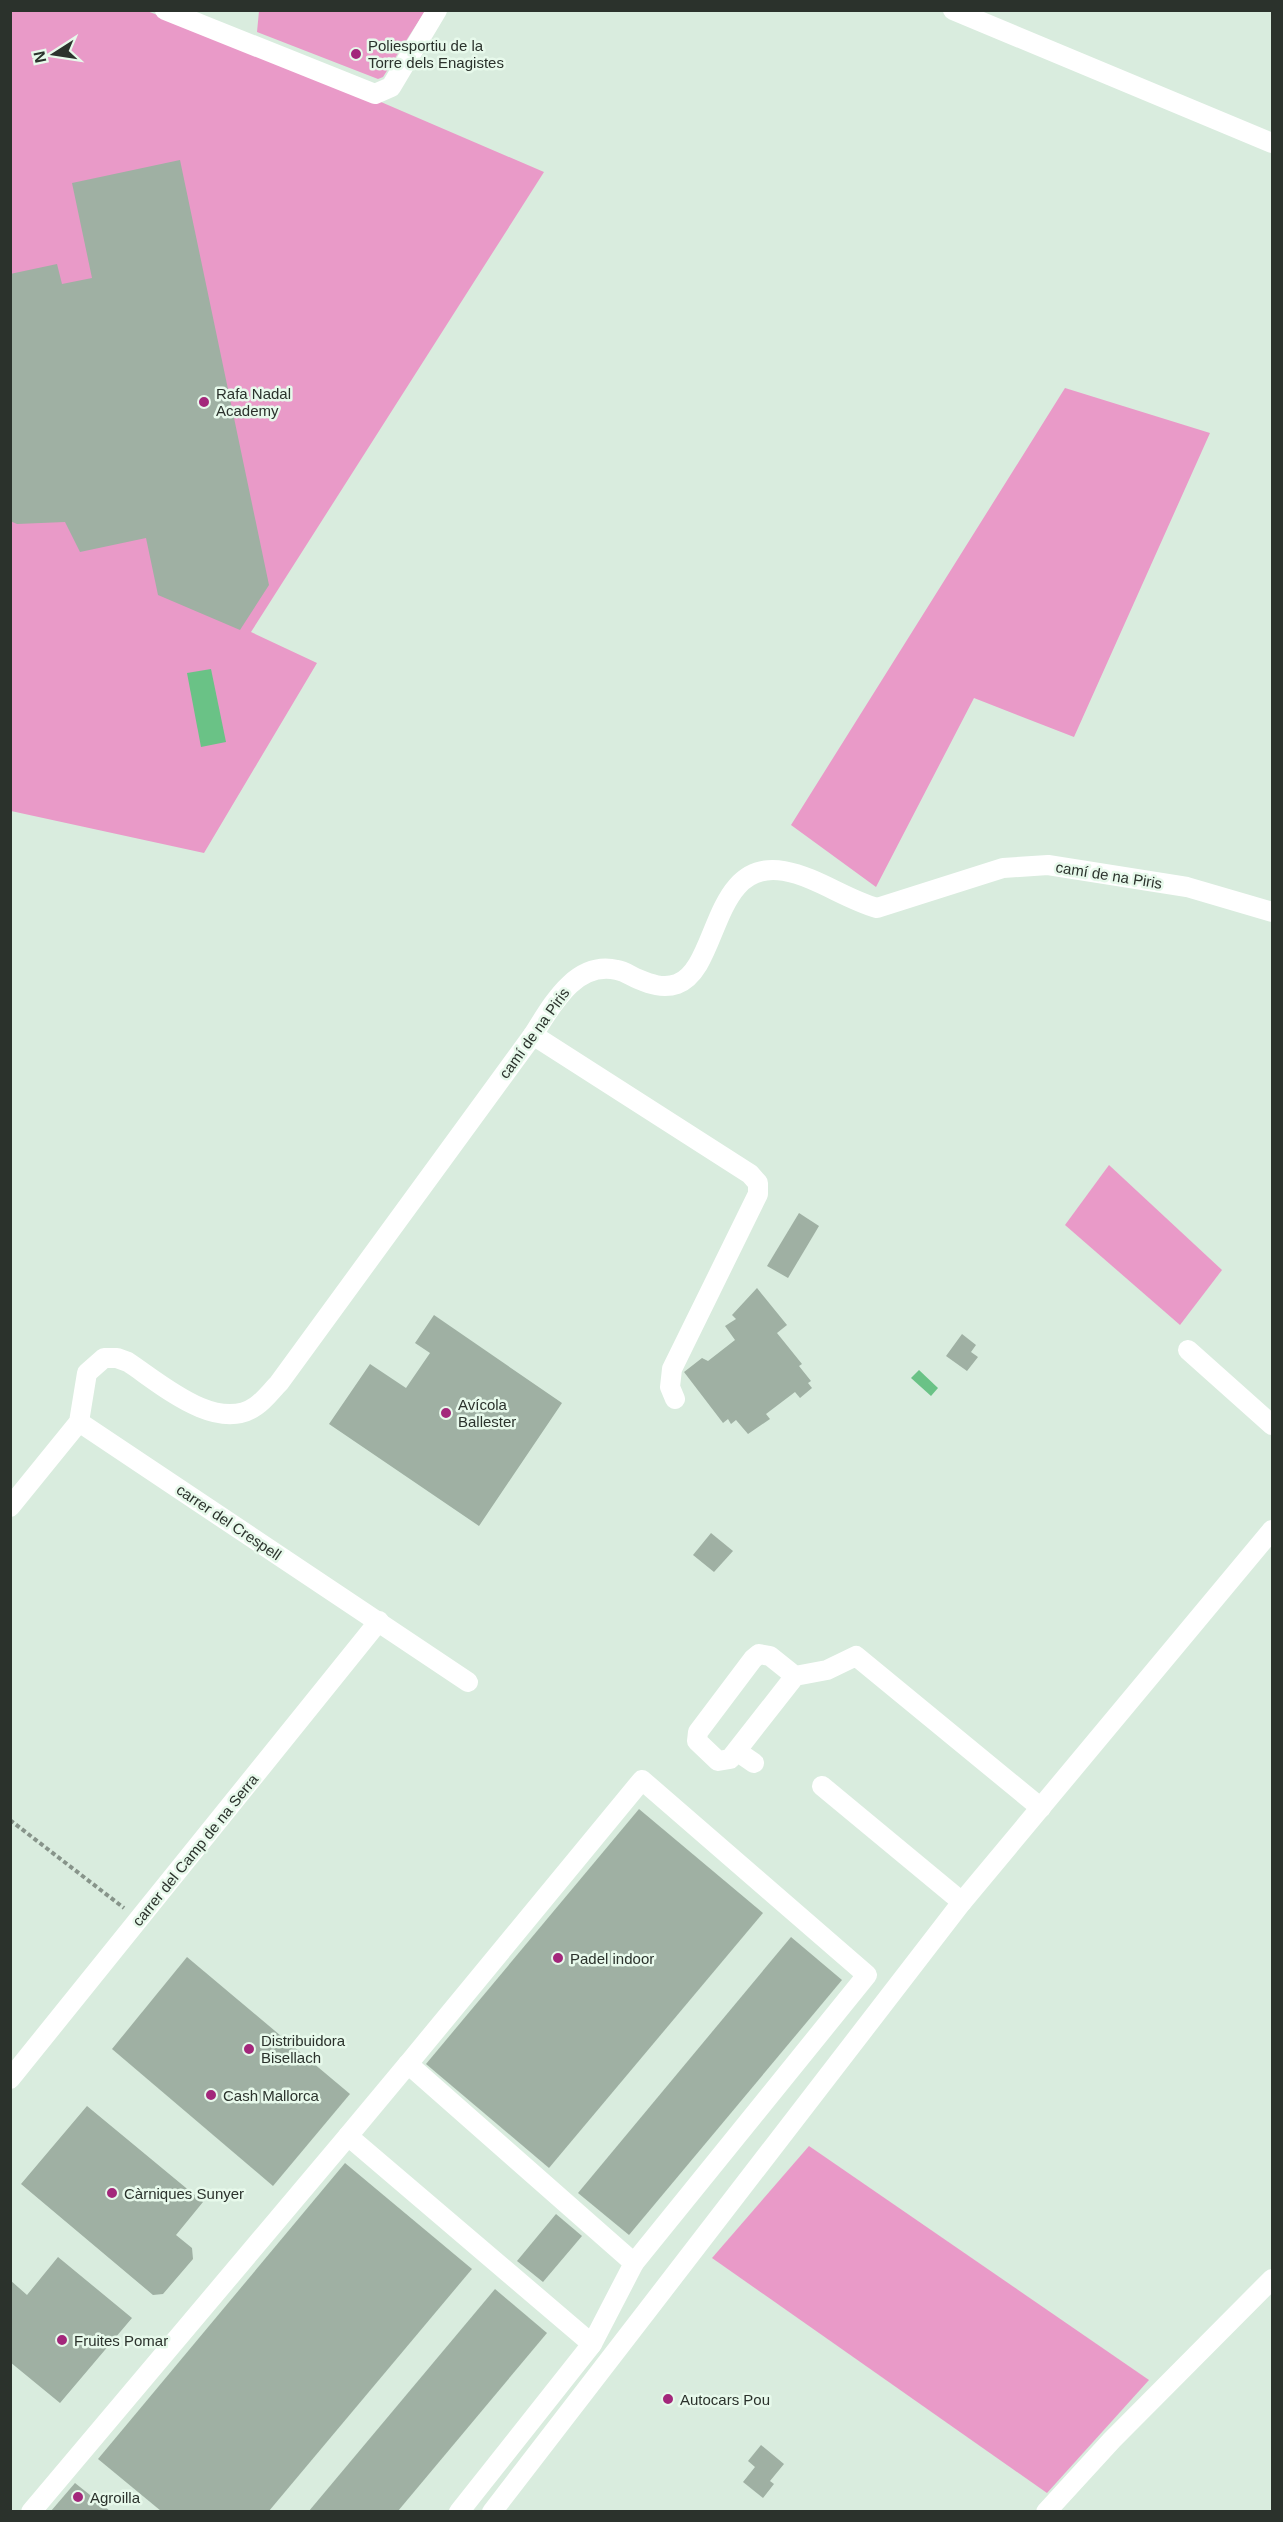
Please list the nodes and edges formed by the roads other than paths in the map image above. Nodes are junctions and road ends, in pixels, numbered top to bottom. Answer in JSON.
{"nodes":[{"id":1,"x":165,"y":10,"type":"edge"},
{"id":2,"x":437,"y":10,"type":"edge"},
{"id":3,"x":953,"y":10,"type":"edge"},
{"id":4,"x":1272,"y":143,"type":"edge"},
{"id":5,"x":1272,"y":912,"type":"edge"},
{"id":6,"x":533,"y":1035,"type":"junction"},
{"id":7,"x":1188,"y":1350,"type":"dead end"},
{"id":8,"x":675,"y":1399,"type":"dead end"},
{"id":9,"x":79,"y":1422,"type":"junction"},
{"id":10,"x":1272,"y":1425,"type":"edge"},
{"id":11,"x":10,"y":1507,"type":"edge"},
{"id":12,"x":1272,"y":1530,"type":"edge"},
{"id":13,"x":380,"y":1621,"type":"junction"},
{"id":14,"x":795,"y":1676,"type":"junction"},
{"id":15,"x":468,"y":1682,"type":"dead end"},
{"id":16,"x":822,"y":1786,"type":"dead end"},
{"id":17,"x":1041,"y":1808,"type":"junction"},
{"id":18,"x":962,"y":1902,"type":"junction"},
{"id":19,"x":408,"y":2064,"type":"junction"},
{"id":20,"x":10,"y":2079,"type":"edge"},
{"id":21,"x":348,"y":2136,"type":"junction"},
{"id":22,"x":634,"y":2263,"type":"junction"},
{"id":23,"x":1272,"y":2279,"type":"edge"},
{"id":24,"x":592,"y":2344,"type":"junction"},
{"id":25,"x":31,"y":2511,"type":"edge"},
{"id":26,"x":459,"y":2511,"type":"edge"},
{"id":27,"x":492,"y":2511,"type":"edge"},
{"id":28,"x":1046,"y":2511,"type":"edge"}],
"edges":[{"from":1,"to":2,"type":"street"},
{"from":3,"to":4,"type":"street"},
{"from":5,"to":6,"type":"street","name":"camí de na Piris"},
{"from":6,"to":8,"type":"street"},
{"from":6,"to":9,"type":"street","name":"camí de na Piris"},
{"from":7,"to":10,"type":"street"},
{"from":9,"to":11,"type":"street","name":"camí de na Piris"},
{"from":9,"to":13,"type":"street","name":"carrer del Crespell"},
{"from":12,"to":17,"type":"street"},
{"from":13,"to":15,"type":"street","name":"carrer del Crespell"},
{"from":13,"to":20,"type":"street","name":"carrer del Camp de na Serra"},
{"from":14,"to":14,"type":"street"},
{"from":14,"to":17,"type":"street"},
{"from":16,"to":18,"type":"street"},
{"from":17,"to":18,"type":"street"},
{"from":18,"to":27,"type":"street"},
{"from":19,"to":21,"type":"street"},
{"from":19,"to":22,"type":"street"},
{"from":19,"to":22,"type":"street"},
{"from":21,"to":24,"type":"street"},
{"from":21,"to":25,"type":"street"},
{"from":22,"to":24,"type":"street"},
{"from":23,"to":28,"type":"street"},
{"from":24,"to":26,"type":"street"}]}
